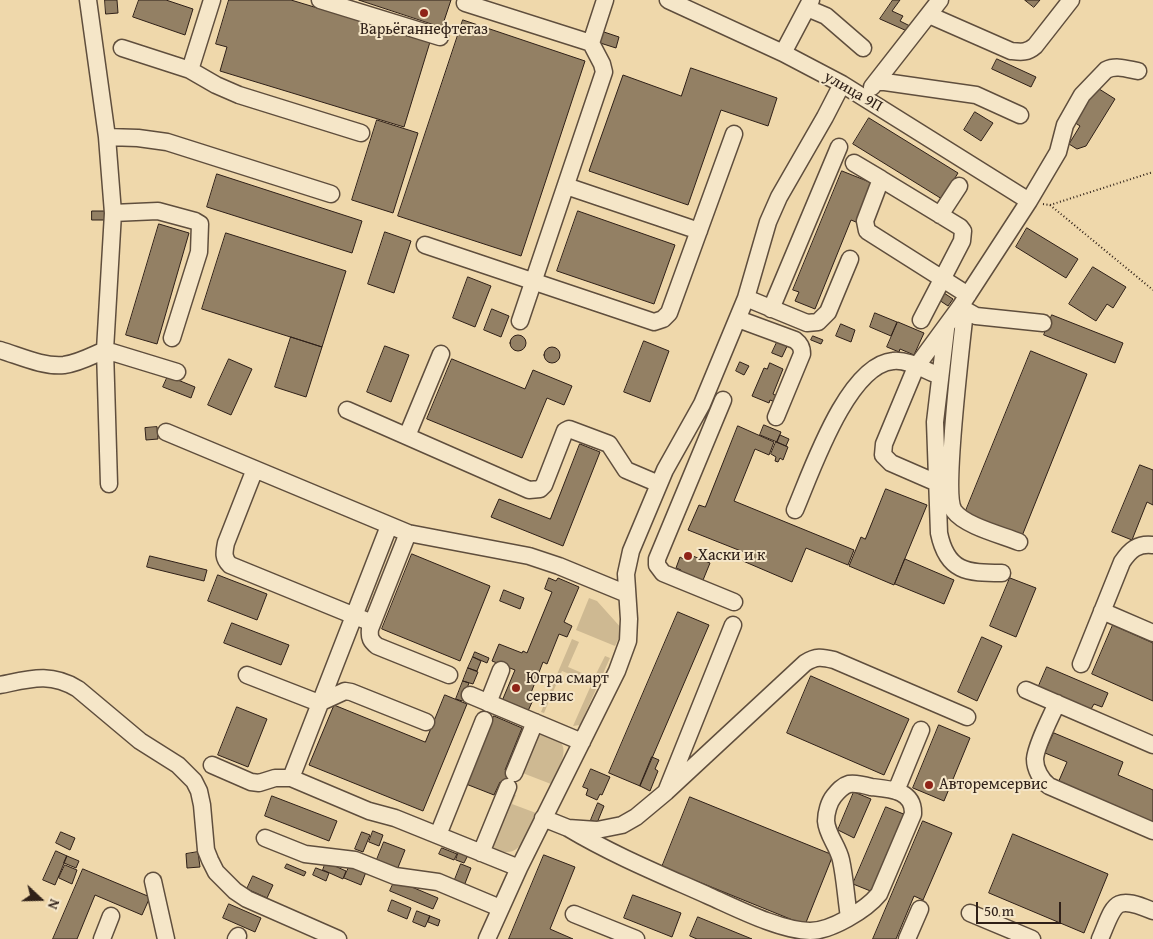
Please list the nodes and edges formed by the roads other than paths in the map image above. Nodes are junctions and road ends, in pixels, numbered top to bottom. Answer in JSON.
{"nodes":[{"id":1,"x":88,"y":0,"type":"edge"},
{"id":2,"x":212,"y":0,"type":"edge"},
{"id":3,"x":320,"y":0,"type":"edge"},
{"id":4,"x":605,"y":0,"type":"edge"},
{"id":5,"x":668,"y":0,"type":"edge"},
{"id":6,"x":940,"y":0,"type":"edge"},
{"id":7,"x":1071,"y":0,"type":"edge"},
{"id":8,"x":466,"y":2,"type":"dead end"},
{"id":9,"x":809,"y":4,"type":"edge"},
{"id":10,"x":929,"y":15,"type":"junction"},
{"id":11,"x":440,"y":37,"type":"dead end"},
{"id":12,"x":591,"y":43,"type":"junction"},
{"id":13,"x":122,"y":48,"type":"dead end"},
{"id":14,"x":863,"y":48,"type":"dead end"},
{"id":15,"x":783,"y":53,"type":"junction"},
{"id":16,"x":190,"y":70,"type":"junction"},
{"id":17,"x":1138,"y":70,"type":"dead end"},
{"id":18,"x":876,"y":82,"type":"junction"},
{"id":19,"x":842,"y":84,"type":"junction"},
{"id":20,"x":864,"y":98,"type":"junction"},
{"id":21,"x":1020,"y":115,"type":"dead end"},
{"id":22,"x":361,"y":133,"type":"dead end"},
{"id":23,"x":734,"y":134,"type":"dead end"},
{"id":24,"x":106,"y":137,"type":"junction"},
{"id":25,"x":839,"y":147,"type":"dead end"},
{"id":26,"x":854,"y":163,"type":"dead end"},
{"id":27,"x":882,"y":179,"type":"junction"},
{"id":28,"x":566,"y":186,"type":"junction"},
{"id":29,"x":959,"y":186,"type":"dead end"},
{"id":30,"x":331,"y":194,"type":"dead end"},
{"id":31,"x":1029,"y":201,"type":"junction"},
{"id":32,"x":113,"y":213,"type":"junction"},
{"id":33,"x":940,"y":215,"type":"junction"},
{"id":34,"x":699,"y":231,"type":"junction"},
{"id":35,"x":425,"y":245,"type":"dead end"},
{"id":36,"x":850,"y":259,"type":"dead end"},
{"id":37,"x":942,"y":279,"type":"junction"},
{"id":38,"x":533,"y":282,"type":"junction"},
{"id":39,"x":746,"y":298,"type":"junction"},
{"id":40,"x":964,"y":304,"type":"junction"},
{"id":41,"x":771,"y":309,"type":"junction"},
{"id":42,"x":738,"y":318,"type":"junction"},
{"id":43,"x":921,"y":320,"type":"dead end"},
{"id":44,"x":520,"y":321,"type":"dead end"},
{"id":45,"x":1043,"y":323,"type":"dead end"},
{"id":46,"x":946,"y":326,"type":"junction"},
{"id":47,"x":172,"y":338,"type":"dead end"},
{"id":48,"x":0,"y":350,"type":"edge"},
{"id":49,"x":105,"y":350,"type":"junction"},
{"id":50,"x":441,"y":354,"type":"dead end"},
{"id":51,"x":916,"y":367,"type":"junction"},
{"id":52,"x":177,"y":372,"type":"dead end"},
{"id":53,"x":940,"y":376,"type":"junction"},
{"id":54,"x":723,"y":400,"type":"dead end"},
{"id":55,"x":347,"y":410,"type":"dead end"},
{"id":56,"x":776,"y":417,"type":"dead end"},
{"id":57,"x":166,"y":432,"type":"dead end"},
{"id":58,"x":407,"y":436,"type":"junction"},
{"id":59,"x":254,"y":469,"type":"junction"},
{"id":60,"x":937,"y":483,"type":"junction"},
{"id":61,"x":109,"y":484,"type":"dead end"},
{"id":62,"x":656,"y":490,"type":"junction"},
{"id":63,"x":679,"y":505,"type":"junction"},
{"id":64,"x":795,"y":510,"type":"dead end"},
{"id":65,"x":389,"y":526,"type":"junction"},
{"id":66,"x":408,"y":533,"type":"junction"},
{"id":67,"x":1019,"y":542,"type":"dead end"},
{"id":68,"x":1153,"y":545,"type":"edge"},
{"id":69,"x":1002,"y":573,"type":"dead end"},
{"id":70,"x":627,"y":594,"type":"junction"},
{"id":71,"x":734,"y":602,"type":"dead end"},
{"id":72,"x":1102,"y":612,"type":"junction"},
{"id":73,"x":354,"y":615,"type":"junction"},
{"id":74,"x":372,"y":623,"type":"junction"},
{"id":75,"x":733,"y":625,"type":"dead end"},
{"id":76,"x":1153,"y":634,"type":"edge"},
{"id":77,"x":1082,"y":664,"type":"dead end"},
{"id":78,"x":501,"y":670,"type":"dead end"},
{"id":79,"x":247,"y":675,"type":"dead end"},
{"id":80,"x":449,"y":676,"type":"dead end"},
{"id":81,"x":0,"y":685,"type":"edge"},
{"id":82,"x":1026,"y":690,"type":"dead end"},
{"id":83,"x":470,"y":695,"type":"dead end"},
{"id":84,"x":319,"y":703,"type":"junction"},
{"id":85,"x":488,"y":703,"type":"junction"},
{"id":86,"x":1057,"y":703,"type":"junction"},
{"id":87,"x":967,"y":717,"type":"dead end"},
{"id":88,"x":484,"y":720,"type":"dead end"},
{"id":89,"x":426,"y":722,"type":"dead end"},
{"id":90,"x":534,"y":722,"type":"junction"},
{"id":91,"x":921,"y":730,"type":"dead end"},
{"id":92,"x":582,"y":742,"type":"junction"},
{"id":93,"x":1153,"y":745,"type":"edge"},
{"id":94,"x":212,"y":765,"type":"dead end"},
{"id":95,"x":291,"y":778,"type":"junction"},
{"id":96,"x":896,"y":791,"type":"junction"},
{"id":97,"x":666,"y":792,"type":"junction"},
{"id":98,"x":543,"y":818,"type":"junction"},
{"id":99,"x":568,"y":828,"type":"junction"},
{"id":100,"x":1153,"y":831,"type":"edge"},
{"id":101,"x":438,"y":835,"type":"junction"},
{"id":102,"x":265,"y":838,"type":"dead end"},
{"id":103,"x":481,"y":853,"type":"junction"},
{"id":104,"x":518,"y":868,"type":"junction"},
{"id":105,"x":153,"y":881,"type":"dead end"},
{"id":106,"x":500,"y":908,"type":"junction"},
{"id":107,"x":920,"y":908,"type":"dead end"},
{"id":108,"x":1153,"y":911,"type":"edge"},
{"id":109,"x":970,"y":913,"type":"dead end"},
{"id":110,"x":574,"y":914,"type":"dead end"},
{"id":111,"x":111,"y":916,"type":"dead end"},
{"id":112,"x":849,"y":916,"type":"junction"},
{"id":113,"x":102,"y":939,"type":"edge"},
{"id":114,"x":166,"y":939,"type":"edge"},
{"id":115,"x":338,"y":939,"type":"edge"},
{"id":116,"x":487,"y":939,"type":"edge"},
{"id":117,"x":636,"y":939,"type":"edge"},
{"id":118,"x":907,"y":939,"type":"edge"},
{"id":119,"x":1032,"y":939,"type":"edge"},
{"id":120,"x":1100,"y":939,"type":"edge"}],
"edges":[{"from":1,"to":24,"type":"street"},
{"from":2,"to":16,"type":"street"},
{"from":3,"to":11,"type":"street"},
{"from":4,"to":12,"type":"street"},
{"from":5,"to":15,"type":"street","name":"улица 9П"},
{"from":6,"to":10,"type":"street"},
{"from":7,"to":10,"type":"street"},
{"from":8,"to":12,"type":"street"},
{"from":9,"to":14,"type":"street"},
{"from":9,"to":15,"type":"street"},
{"from":10,"to":18,"type":"street"},
{"from":12,"to":28,"type":"street"},
{"from":13,"to":16,"type":"street"},
{"from":15,"to":19,"type":"street","name":"улица 9П"},
{"from":16,"to":22,"type":"street"},
{"from":17,"to":31,"type":"street"},
{"from":18,"to":20,"type":"street"},
{"from":18,"to":21,"type":"street"},
{"from":19,"to":20,"type":"street","name":"улица 9П"},
{"from":19,"to":39,"type":"street"},
{"from":20,"to":31,"type":"street","name":"улица 9П"},
{"from":23,"to":34,"type":"street"},
{"from":24,"to":30,"type":"street"},
{"from":24,"to":32,"type":"street"},
{"from":25,"to":41,"type":"street"},
{"from":26,"to":27,"type":"street"},
{"from":27,"to":33,"type":"street"},
{"from":27,"to":37,"type":"street"},
{"from":28,"to":34,"type":"street"},
{"from":28,"to":38,"type":"street"},
{"from":29,"to":33,"type":"street"},
{"from":31,"to":40,"type":"street"},
{"from":32,"to":47,"type":"street"},
{"from":32,"to":49,"type":"street"},
{"from":33,"to":37,"type":"street"},
{"from":34,"to":38,"type":"street"},
{"from":35,"to":38,"type":"street"},
{"from":36,"to":41,"type":"street"},
{"from":37,"to":40,"type":"street"},
{"from":37,"to":43,"type":"street"},
{"from":38,"to":44,"type":"street"},
{"from":39,"to":41,"type":"street"},
{"from":39,"to":42,"type":"street"},
{"from":40,"to":45,"type":"street"},
{"from":40,"to":46,"type":"street"},
{"from":40,"to":67,"type":"street"},
{"from":42,"to":56,"type":"street"},
{"from":42,"to":62,"type":"street"},
{"from":46,"to":51,"type":"street"},
{"from":46,"to":53,"type":"street"},
{"from":48,"to":49,"type":"street"},
{"from":49,"to":52,"type":"street"},
{"from":49,"to":61,"type":"street"},
{"from":50,"to":58,"type":"street"},
{"from":51,"to":53,"type":"street"},
{"from":51,"to":60,"type":"street"},
{"from":51,"to":64,"type":"street"},
{"from":53,"to":60,"type":"street"},
{"from":54,"to":63,"type":"street"},
{"from":55,"to":58,"type":"street"},
{"from":57,"to":59,"type":"street"},
{"from":58,"to":62,"type":"street"},
{"from":59,"to":65,"type":"street"},
{"from":59,"to":73,"type":"street"},
{"from":60,"to":69,"type":"street"},
{"from":62,"to":63,"type":"street"},
{"from":62,"to":70,"type":"street"},
{"from":63,"to":71,"type":"street"},
{"from":65,"to":66,"type":"street"},
{"from":65,"to":73,"type":"street"},
{"from":66,"to":70,"type":"street"},
{"from":66,"to":74,"type":"street"},
{"from":68,"to":72,"type":"street"},
{"from":70,"to":92,"type":"street"},
{"from":72,"to":76,"type":"street"},
{"from":72,"to":77,"type":"street"},
{"from":73,"to":74,"type":"street"},
{"from":73,"to":84,"type":"street"},
{"from":74,"to":80,"type":"street"},
{"from":75,"to":97,"type":"street"},
{"from":78,"to":85,"type":"street"},
{"from":79,"to":84,"type":"street"},
{"from":81,"to":115,"type":"street"},
{"from":82,"to":86,"type":"street"},
{"from":83,"to":85,"type":"street"},
{"from":84,"to":89,"type":"street"},
{"from":84,"to":95,"type":"street"},
{"from":85,"to":90,"type":"street"},
{"from":86,"to":93,"type":"street"},
{"from":86,"to":100,"type":"street"},
{"from":87,"to":97,"type":"street"},
{"from":88,"to":101,"type":"street"},
{"from":90,"to":92,"type":"street"},
{"from":90,"to":103,"type":"street"},
{"from":91,"to":96,"type":"street"},
{"from":92,"to":98,"type":"street"},
{"from":94,"to":95,"type":"street"},
{"from":95,"to":101,"type":"street"},
{"from":96,"to":112,"type":"street"},
{"from":96,"to":112,"type":"street"},
{"from":97,"to":99,"type":"street"},
{"from":98,"to":99,"type":"street"},
{"from":98,"to":104,"type":"street"},
{"from":99,"to":112,"type":"street"},
{"from":101,"to":103,"type":"street"},
{"from":102,"to":106,"type":"street"},
{"from":103,"to":104,"type":"street"},
{"from":104,"to":106,"type":"street"},
{"from":105,"to":114,"type":"street"},
{"from":106,"to":116,"type":"street"},
{"from":107,"to":118,"type":"street"},
{"from":108,"to":120,"type":"street"},
{"from":109,"to":119,"type":"street"},
{"from":110,"to":117,"type":"street"},
{"from":111,"to":113,"type":"street"}]}
